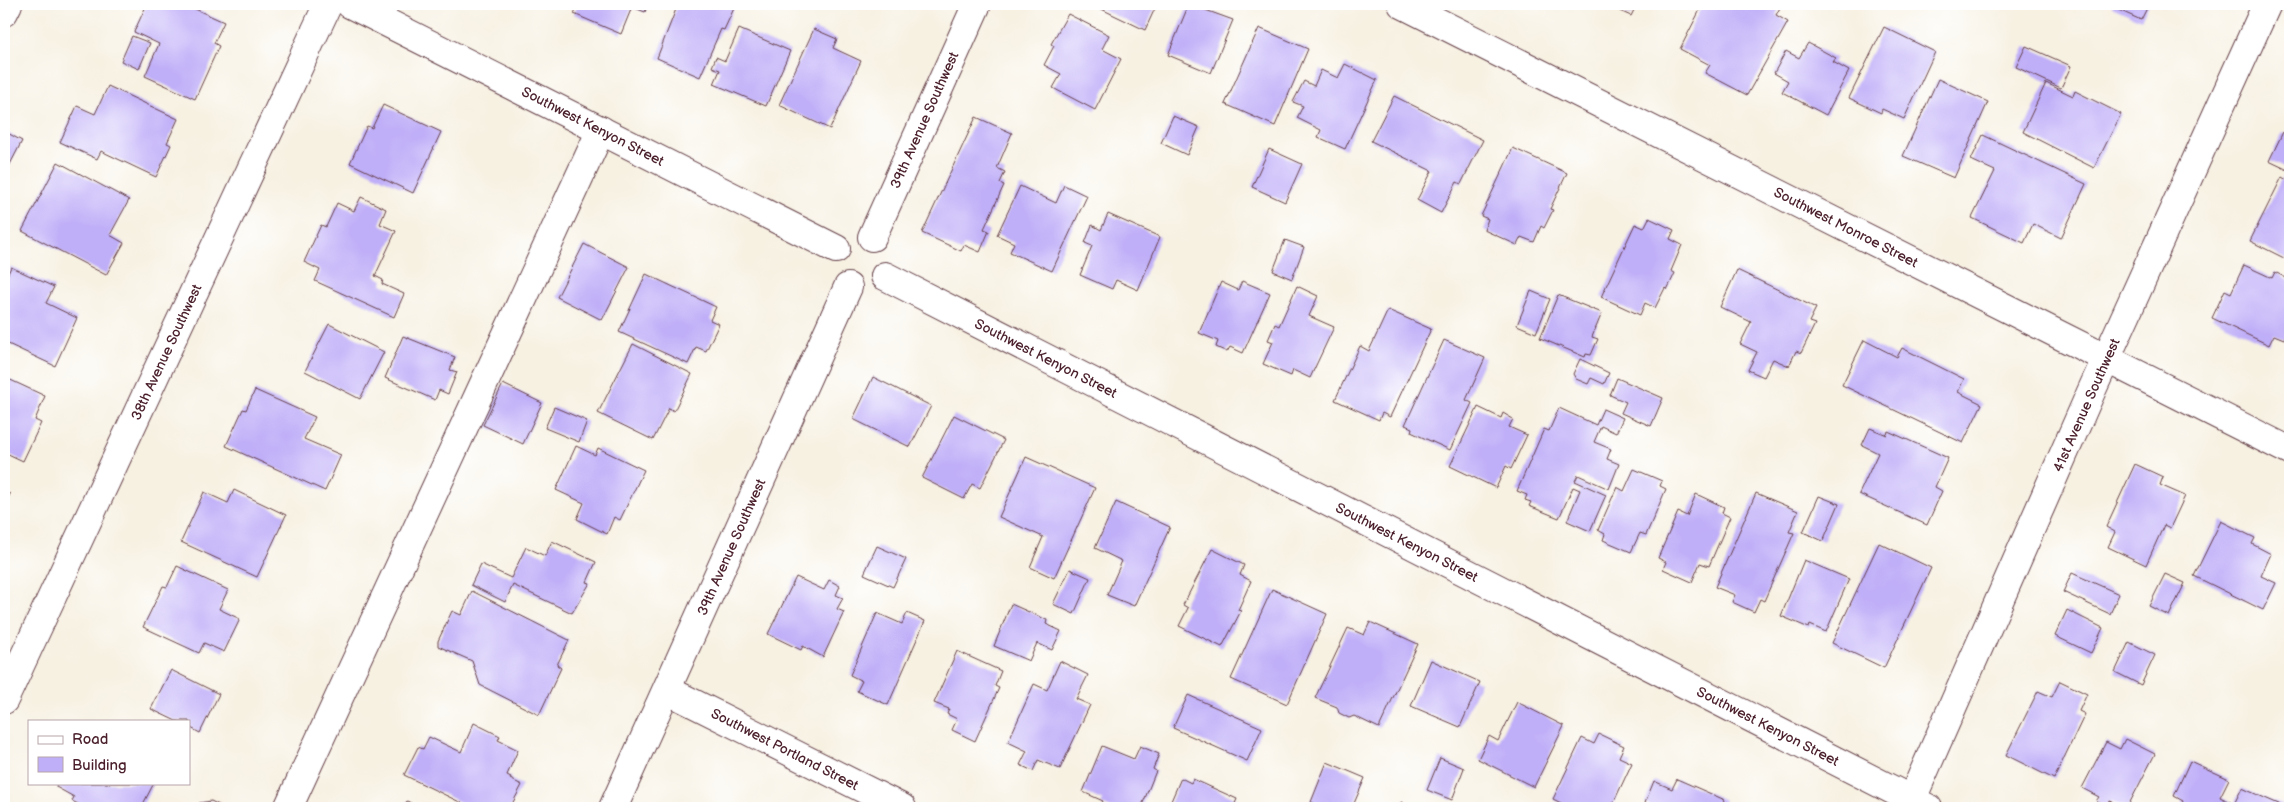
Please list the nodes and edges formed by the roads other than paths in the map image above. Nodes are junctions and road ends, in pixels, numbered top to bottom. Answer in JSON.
{"nodes":[{"id":1,"x":8,"y":4,"type":"edge"},
{"id":2,"x":328,"y":4,"type":"edge"},
{"id":3,"x":350,"y":4,"type":"edge"},
{"id":4,"x":977,"y":4,"type":"edge"},
{"id":5,"x":1402,"y":4,"type":"edge"},
{"id":6,"x":2267,"y":4,"type":"edge"},
{"id":7,"x":4,"y":12,"type":"edge"},
{"id":8,"x":601,"y":130,"type":"junction"},
{"id":9,"x":872,"y":237,"type":"junction"},
{"id":10,"x":836,"y":249,"type":"junction"},
{"id":11,"x":885,"y":276,"type":"junction"},
{"id":12,"x":848,"y":287,"type":"junction"},
{"id":13,"x":2107,"y":358,"type":"junction"},
{"id":14,"x":2290,"y":451,"type":"edge"},
{"id":15,"x":667,"y":690,"type":"junction"},
{"id":16,"x":4,"y":700,"type":"edge"},
{"id":17,"x":1916,"y":805,"type":"edge"},
{"id":18,"x":288,"y":808,"type":"edge"},
{"id":19,"x":613,"y":808,"type":"edge"},
{"id":20,"x":902,"y":808,"type":"edge"}],
"edges":[{"from":1,"to":7,"type":"street"},
{"from":2,"to":16,"type":"street","name":"38th Avenue Southwest"},
{"from":3,"to":8,"type":"street","name":"Southwest Kenyon Street"},
{"from":4,"to":9,"type":"street","name":"39th Avenue Southwest"},
{"from":5,"to":13,"type":"street","name":"Southwest Monroe Street"},
{"from":6,"to":13,"type":"street","name":"41st Avenue Southwest"},
{"from":8,"to":10,"type":"street","name":"Southwest Kenyon Street"},
{"from":8,"to":18,"type":"street"},
{"from":9,"to":10,"type":"street"},
{"from":9,"to":11,"type":"street"},
{"from":10,"to":12,"type":"street"},
{"from":11,"to":12,"type":"street"},
{"from":11,"to":17,"type":"street","name":"Southwest Kenyon Street"},
{"from":12,"to":15,"type":"street","name":"39th Avenue Southwest"},
{"from":13,"to":14,"type":"street","name":"Southwest Monroe Street"},
{"from":13,"to":17,"type":"street","name":"41st Avenue Southwest"},
{"from":15,"to":19,"type":"street","name":"39th Avenue Southwest"},
{"from":15,"to":20,"type":"street","name":"Southwest Portland Street"}]}
